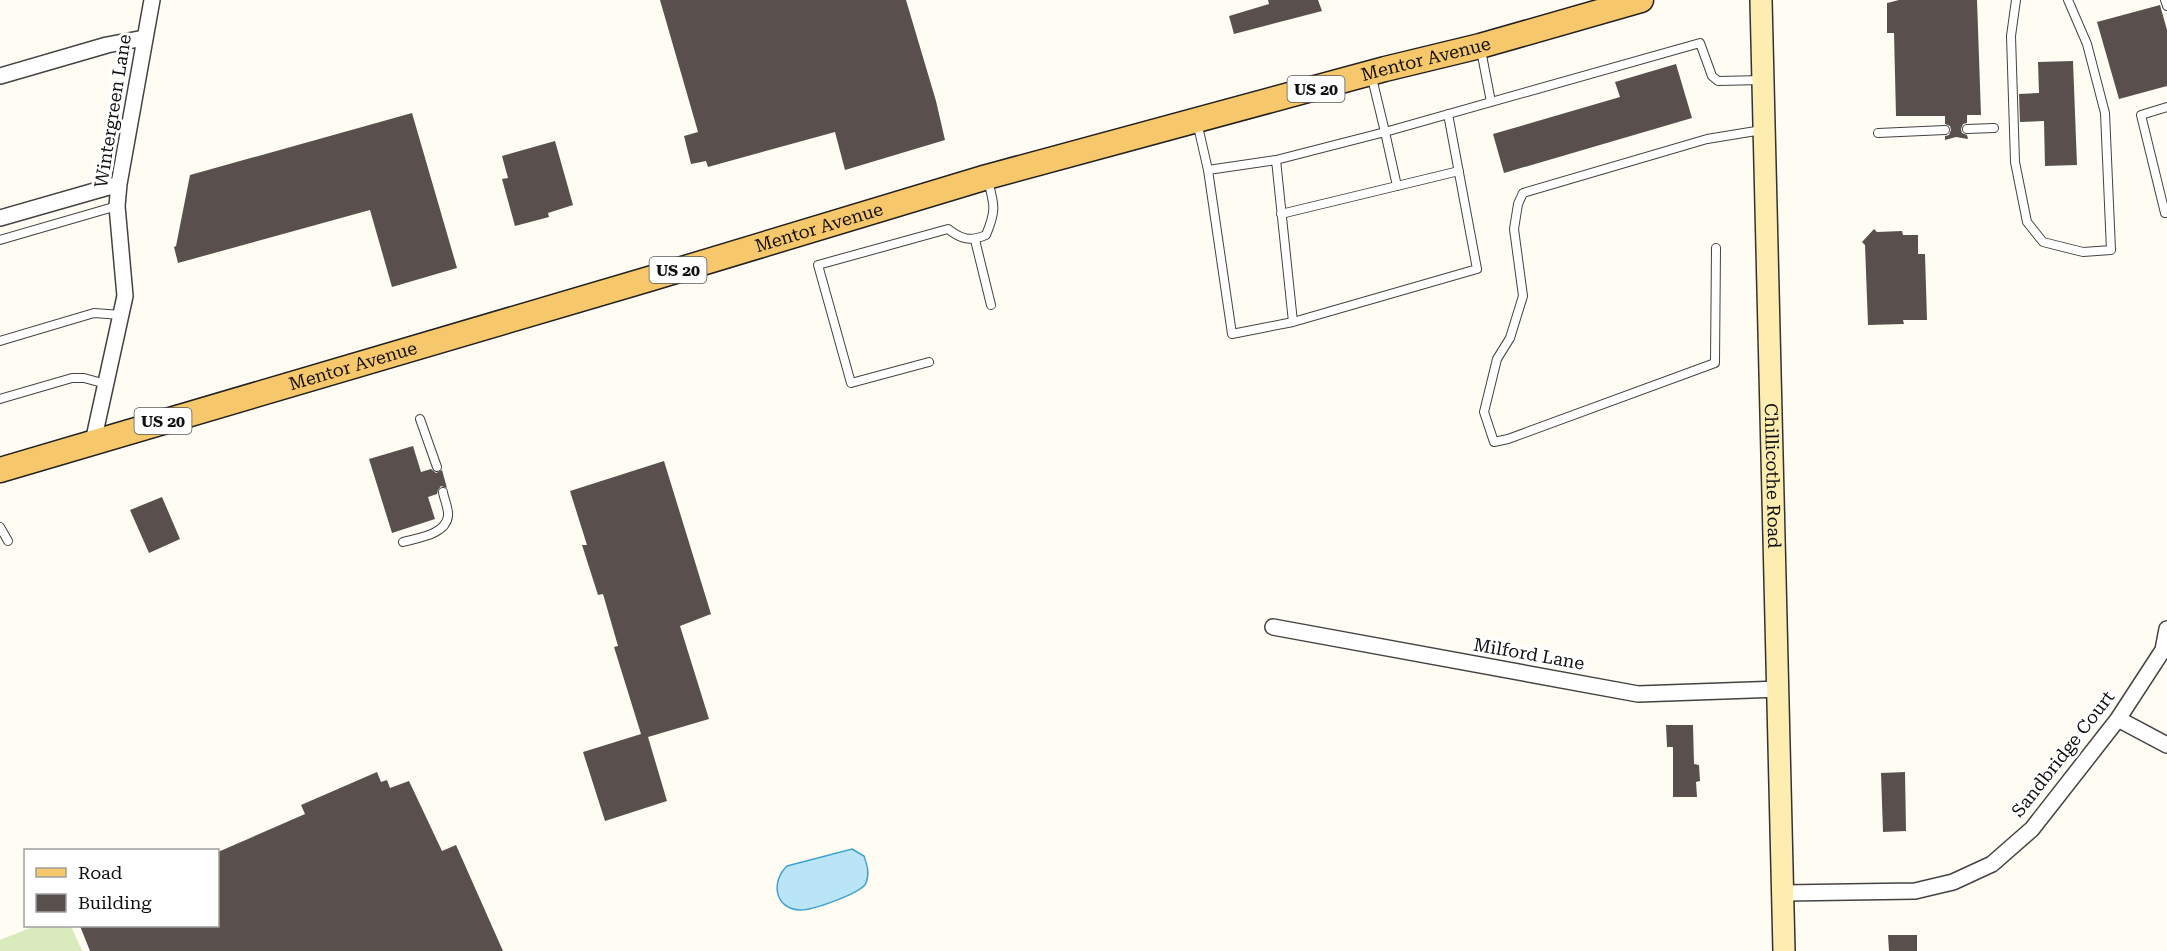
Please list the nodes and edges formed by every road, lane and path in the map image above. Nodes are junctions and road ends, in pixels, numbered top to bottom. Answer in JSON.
{"nodes":[{"id":1,"x":152,"y":0,"type":"edge"},
{"id":2,"x":1641,"y":0,"type":"edge"},
{"id":3,"x":1761,"y":0,"type":"edge"},
{"id":4,"x":2016,"y":0,"type":"edge"},
{"id":5,"x":2068,"y":0,"type":"edge"},
{"id":6,"x":2165,"y":0,"type":"edge"},
{"id":7,"x":2167,"y":6,"type":"edge"},
{"id":8,"x":144,"y":38,"type":"junction"},
{"id":9,"x":1480,"y":46,"type":"junction"},
{"id":10,"x":1371,"y":73,"type":"junction"},
{"id":11,"x":0,"y":76,"type":"edge"},
{"id":12,"x":1763,"y":80,"type":"junction"},
{"id":13,"x":1491,"y":102,"type":"junction"},
{"id":14,"x":2167,"y":107,"type":"edge"},
{"id":15,"x":1448,"y":114,"type":"junction"},
{"id":16,"x":1196,"y":121,"type":"junction"},
{"id":17,"x":1994,"y":128,"type":"dead end"},
{"id":18,"x":1967,"y":129,"type":"dead end"},
{"id":19,"x":1764,"y":130,"type":"junction"},
{"id":20,"x":1945,"y":130,"type":"dead end"},
{"id":21,"x":1385,"y":132,"type":"junction"},
{"id":22,"x":1878,"y":133,"type":"dead end"},
{"id":23,"x":1276,"y":160,"type":"junction"},
{"id":24,"x":1208,"y":170,"type":"junction"},
{"id":25,"x":1459,"y":171,"type":"junction"},
{"id":26,"x":987,"y":177,"type":"junction"},
{"id":27,"x":119,"y":184,"type":"junction"},
{"id":28,"x":1397,"y":186,"type":"junction"},
{"id":29,"x":117,"y":206,"type":"junction"},
{"id":30,"x":2167,"y":213,"type":"edge"},
{"id":31,"x":1281,"y":214,"type":"junction"},
{"id":32,"x":0,"y":218,"type":"edge"},
{"id":33,"x":0,"y":240,"type":"edge"},
{"id":34,"x":975,"y":240,"type":"junction"},
{"id":35,"x":1716,"y":248,"type":"dead end"},
{"id":36,"x":991,"y":304,"type":"dead end"},
{"id":37,"x":121,"y":315,"type":"junction"},
{"id":38,"x":1293,"y":322,"type":"junction"},
{"id":39,"x":0,"y":341,"type":"edge"},
{"id":40,"x":929,"y":362,"type":"dead end"},
{"id":41,"x":106,"y":384,"type":"junction"},
{"id":42,"x":0,"y":399,"type":"edge"},
{"id":43,"x":420,"y":419,"type":"dead end"},
{"id":44,"x":93,"y":442,"type":"junction"},
{"id":45,"x":437,"y":467,"type":"dead end"},
{"id":46,"x":0,"y":470,"type":"edge"},
{"id":47,"x":443,"y":492,"type":"dead end"},
{"id":48,"x":0,"y":527,"type":"edge"},
{"id":49,"x":8,"y":541,"type":"dead end"},
{"id":50,"x":403,"y":542,"type":"dead end"},
{"id":51,"x":1273,"y":627,"type":"dead end"},
{"id":52,"x":2167,"y":629,"type":"edge"},
{"id":53,"x":1780,"y":689,"type":"junction"},
{"id":54,"x":2118,"y":719,"type":"junction"},
{"id":55,"x":2167,"y":745,"type":"edge"},
{"id":56,"x":1784,"y":893,"type":"junction"},
{"id":57,"x":1784,"y":951,"type":"edge"}],
"edges":[{"from":1,"to":8,"type":"street","name":"Wintergreen Lane"},
{"from":2,"to":9,"type":"main road","name":"Mentor Avenue","number":"US 20"},
{"from":3,"to":12,"type":"street","name":"Chillicothe Road"},
{"from":4,"to":5,"type":"lane"},
{"from":6,"to":7,"type":"lane"},
{"from":8,"to":11,"type":"street"},
{"from":8,"to":27,"type":"street","name":"Wintergreen Lane"},
{"from":9,"to":10,"type":"main road","name":"Mentor Avenue","number":"US 20"},
{"from":9,"to":13,"type":"lane"},
{"from":10,"to":16,"type":"main road","name":"Mentor Avenue","number":"US 20"},
{"from":10,"to":21,"type":"lane"},
{"from":12,"to":13,"type":"lane"},
{"from":12,"to":19,"type":"street","name":"Chillicothe Road"},
{"from":13,"to":15,"type":"lane"},
{"from":14,"to":30,"type":"lane"},
{"from":15,"to":21,"type":"lane"},
{"from":15,"to":25,"type":"lane"},
{"from":16,"to":24,"type":"lane"},
{"from":16,"to":26,"type":"main road","name":"Mentor Avenue","number":"US 20"},
{"from":17,"to":18,"type":"lane"},
{"from":19,"to":35,"type":"lane"},
{"from":19,"to":53,"type":"street","name":"Chillicothe Road"},
{"from":20,"to":22,"type":"lane"},
{"from":21,"to":23,"type":"lane"},
{"from":21,"to":28,"type":"lane"},
{"from":23,"to":24,"type":"lane"},
{"from":23,"to":31,"type":"lane"},
{"from":24,"to":38,"type":"lane"},
{"from":25,"to":28,"type":"lane"},
{"from":25,"to":38,"type":"lane"},
{"from":26,"to":34,"type":"lane"},
{"from":26,"to":44,"type":"main road","name":"Mentor Avenue","number":"US 20"},
{"from":27,"to":29,"type":"street","name":"Wintergreen Lane"},
{"from":27,"to":32,"type":"street"},
{"from":28,"to":31,"type":"lane"},
{"from":29,"to":33,"type":"lane"},
{"from":29,"to":37,"type":"street","name":"Wintergreen Lane"},
{"from":31,"to":38,"type":"lane"},
{"from":34,"to":36,"type":"lane"},
{"from":34,"to":40,"type":"lane"},
{"from":37,"to":39,"type":"lane"},
{"from":37,"to":41,"type":"street","name":"Wintergreen Lane"},
{"from":41,"to":42,"type":"lane"},
{"from":41,"to":44,"type":"street","name":"Wintergreen Lane"},
{"from":43,"to":45,"type":"lane"},
{"from":44,"to":46,"type":"main road","name":"Mentor Avenue","number":"US 20"},
{"from":47,"to":50,"type":"lane"},
{"from":48,"to":49,"type":"lane"},
{"from":51,"to":53,"type":"street","name":"Milford Lane"},
{"from":52,"to":54,"type":"street","name":"Sandbridge Court"},
{"from":53,"to":56,"type":"street","name":"Chillicothe Road"},
{"from":54,"to":55,"type":"street"},
{"from":54,"to":56,"type":"street","name":"Sandbridge Court"},
{"from":56,"to":57,"type":"street","name":"Chillicothe Road"}]}
